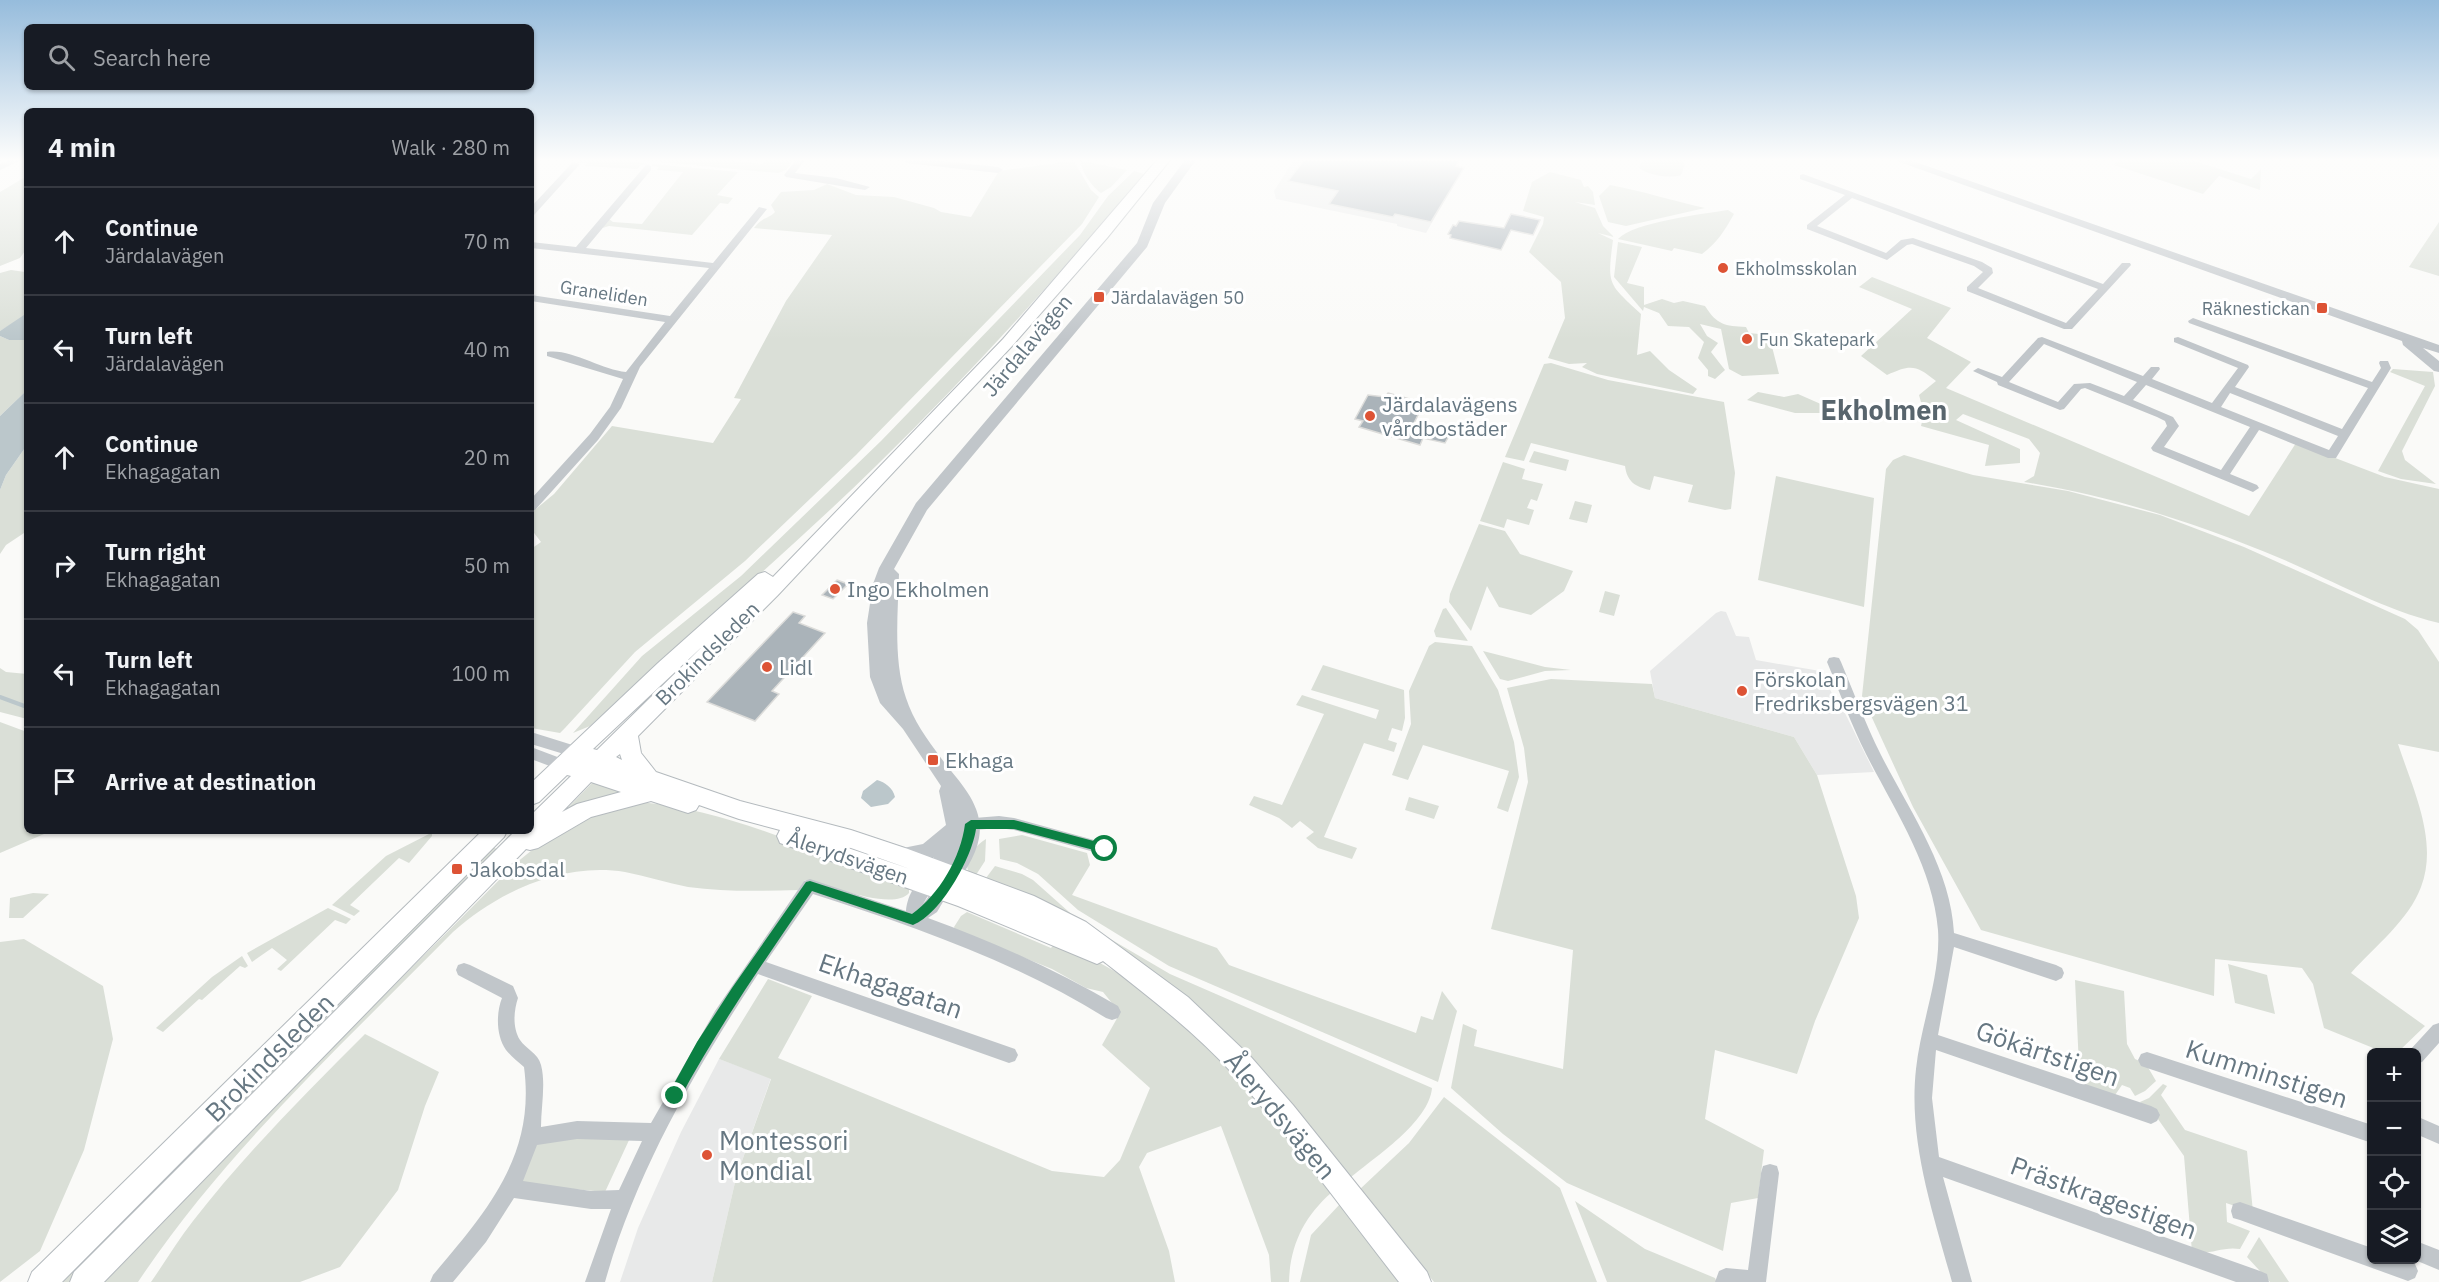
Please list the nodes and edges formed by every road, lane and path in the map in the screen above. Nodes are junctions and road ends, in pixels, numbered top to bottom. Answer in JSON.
{"nodes":[{"id":1,"x":604,"y":220,"type":"edge"},
{"id":2,"x":753,"y":220,"type":"edge"},
{"id":3,"x":1115,"y":220,"type":"edge"},
{"id":4,"x":1153,"y":220,"type":"edge"},
{"id":5,"x":1819,"y":220,"type":"edge"},
{"id":6,"x":1919,"y":220,"type":"edge"},
{"id":7,"x":2071,"y":220,"type":"edge"},
{"id":8,"x":534,"y":245,"type":"edge"},
{"id":9,"x":580,"y":249,"type":"junction"},
{"id":10,"x":2126,"y":265,"type":"dead end"},
{"id":11,"x":716,"y":266,"type":"junction"},
{"id":12,"x":2105,"y":288,"type":"junction"},
{"id":13,"x":534,"y":298,"type":"edge"},
{"id":14,"x":672,"y":320,"type":"junction"},
{"id":15,"x":2193,"y":321,"type":"dead end"},
{"id":16,"x":2395,"y":333,"type":"junction"},
{"id":17,"x":2178,"y":340,"type":"dead end"},
{"id":18,"x":2439,"y":349,"type":"edge"},
{"id":19,"x":551,"y":354,"type":"dead end"},
{"id":20,"x":2384,"y":363,"type":"dead end"},
{"id":21,"x":2439,"y":368,"type":"edge"},
{"id":22,"x":2155,"y":369,"type":"dead end"},
{"id":23,"x":1978,"y":371,"type":"dead end"},
{"id":24,"x":630,"y":376,"type":"junction"},
{"id":25,"x":2143,"y":380,"type":"junction"},
{"id":26,"x":2003,"y":381,"type":"junction"},
{"id":27,"x":2374,"y":387,"type":"junction"},
{"id":28,"x":2229,"y":389,"type":"junction"},
{"id":29,"x":2126,"y":401,"type":"junction"},
{"id":30,"x":2214,"y":408,"type":"junction"},
{"id":31,"x":2257,"y":425,"type":"junction"},
{"id":32,"x":2345,"y":434,"type":"junction"},
{"id":33,"x":880,"y":475,"type":"junction"},
{"id":34,"x":2223,"y":475,"type":"junction"},
{"id":35,"x":2253,"y":488,"type":"dead end"},
{"id":36,"x":537,"y":495,"type":"edge"},
{"id":37,"x":1834,"y":662,"type":"dead end"},
{"id":38,"x":627,"y":733,"type":"junction"},
{"id":39,"x":534,"y":740,"type":"edge"},
{"id":40,"x":534,"y":753,"type":"edge"},
{"id":41,"x":570,"y":759,"type":"junction"},
{"id":42,"x":592,"y":767,"type":"junction"},
{"id":43,"x":649,"y":785,"type":"junction"},
{"id":44,"x":534,"y":793,"type":"edge"},
{"id":45,"x":964,"y":825,"type":"junction"},
{"id":46,"x":534,"y":826,"type":"edge"},
{"id":47,"x":493,"y":834,"type":"edge"},
{"id":48,"x":526,"y":834,"type":"edge"},
{"id":49,"x":1105,"y":849,"type":"dead end"},
{"id":50,"x":900,"y":856,"type":"junction"},
{"id":51,"x":502,"y":859,"type":"junction"},
{"id":52,"x":939,"y":880,"type":"junction"},
{"id":53,"x":913,"y":920,"type":"junction"},
{"id":54,"x":1948,"y":938,"type":"junction"},
{"id":55,"x":755,"y":966,"type":"junction"},
{"id":56,"x":464,"y":970,"type":"dead end"},
{"id":57,"x":2056,"y":973,"type":"dead end"},
{"id":58,"x":1112,"y":1012,"type":"dead end"},
{"id":59,"x":2439,"y":1031,"type":"edge"},
{"id":60,"x":1930,"y":1040,"type":"junction"},
{"id":61,"x":2421,"y":1051,"type":"edge"},
{"id":62,"x":1009,"y":1055,"type":"dead end"},
{"id":63,"x":2147,"y":1060,"type":"dead end"},
{"id":64,"x":2151,"y":1115,"type":"dead end"},
{"id":65,"x":2421,"y":1127,"type":"edge"},
{"id":66,"x":656,"y":1132,"type":"junction"},
{"id":67,"x":2367,"y":1132,"type":"edge"},
{"id":68,"x":2439,"y":1135,"type":"edge"},
{"id":69,"x":531,"y":1137,"type":"junction"},
{"id":70,"x":1930,"y":1163,"type":"junction"},
{"id":71,"x":1770,"y":1173,"type":"dead end"},
{"id":72,"x":509,"y":1188,"type":"junction"},
{"id":73,"x":625,"y":1199,"type":"junction"},
{"id":74,"x":2240,"y":1211,"type":"dead end"},
{"id":75,"x":2421,"y":1252,"type":"edge"},
{"id":76,"x":2367,"y":1256,"type":"edge"},
{"id":77,"x":2439,"y":1260,"type":"edge"},
{"id":78,"x":2388,"y":1264,"type":"edge"},
{"id":79,"x":2408,"y":1271,"type":"edge"},
{"id":80,"x":1726,"y":1280,"type":"edge"},
{"id":81,"x":2260,"y":1281,"type":"edge"},
{"id":82,"x":42,"y":1282,"type":"edge"},
{"id":83,"x":84,"y":1282,"type":"edge"},
{"id":84,"x":441,"y":1282,"type":"edge"},
{"id":85,"x":595,"y":1282,"type":"edge"},
{"id":86,"x":1417,"y":1282,"type":"edge"},
{"id":87,"x":1754,"y":1282,"type":"edge"},
{"id":88,"x":1962,"y":1282,"type":"edge"}],
"edges":[{"from":1,"to":9,"type":"street"},
{"from":2,"to":11,"type":"street"},
{"from":3,"to":33,"type":"main road","name":"Brokindsleden"},
{"from":4,"to":45,"type":"street","name":"Järdalavägen"},
{"from":5,"to":12,"type":"street"},
{"from":6,"to":12,"type":"street"},
{"from":7,"to":16,"type":"street"},
{"from":8,"to":9,"type":"street"},
{"from":9,"to":11,"type":"street"},
{"from":10,"to":12,"type":"street"},
{"from":11,"to":14,"type":"street"},
{"from":13,"to":14,"type":"street","name":"Graneliden"},
{"from":14,"to":24,"type":"street"},
{"from":15,"to":27,"type":"street"},
{"from":16,"to":18,"type":"street"},
{"from":16,"to":21,"type":"street"},
{"from":17,"to":28,"type":"street"},
{"from":19,"to":24,"type":"street"},
{"from":20,"to":27,"type":"street"},
{"from":22,"to":25,"type":"street"},
{"from":23,"to":26,"type":"street"},
{"from":24,"to":36,"type":"street"},
{"from":25,"to":26,"type":"street"},
{"from":25,"to":29,"type":"street"},
{"from":25,"to":30,"type":"street"},
{"from":26,"to":29,"type":"street"},
{"from":27,"to":32,"type":"street"},
{"from":28,"to":30,"type":"street"},
{"from":28,"to":32,"type":"street"},
{"from":29,"to":34,"type":"street"},
{"from":30,"to":31,"type":"street"},
{"from":31,"to":32,"type":"street"},
{"from":31,"to":34,"type":"street"},
{"from":33,"to":38,"type":"main road","name":"Brokindsleden"},
{"from":33,"to":41,"type":"main road","name":"Brokindsleden"},
{"from":34,"to":35,"type":"street"},
{"from":37,"to":54,"type":"street"},
{"from":38,"to":42,"type":"main road","name":"Brokindsleden"},
{"from":38,"to":43,"type":"main road"},
{"from":39,"to":41,"type":"street"},
{"from":40,"to":41,"type":"street"},
{"from":41,"to":42,"type":"main road","name":"Ålerydsvägen"},
{"from":41,"to":44,"type":"main road","name":"Brokindsleden"},
{"from":42,"to":43,"type":"main road","name":"Ålerydsvägen"},
{"from":42,"to":46,"type":"main road","name":"Brokindsleden"},
{"from":43,"to":50,"type":"main road","name":"Ålerydsvägen"},
{"from":43,"to":51,"type":"main road"},
{"from":43,"to":52,"type":"main road","name":"Ålerydsvägen"},
{"from":45,"to":49,"type":"street"},
{"from":45,"to":50,"type":"street"},
{"from":45,"to":52,"type":"street"},
{"from":47,"to":82,"type":"main road","name":"Brokindsleden"},
{"from":48,"to":51,"type":"main road","name":"Brokindsleden"},
{"from":50,"to":52,"type":"main road","name":"Ålerydsvägen"},
{"from":51,"to":83,"type":"main road","name":"Brokindsleden"},
{"from":52,"to":53,"type":"street"},
{"from":52,"to":86,"type":"main road","name":"Ålerydsvägen"},
{"from":53,"to":55,"type":"street"},
{"from":53,"to":58,"type":"street"},
{"from":54,"to":57,"type":"street"},
{"from":54,"to":60,"type":"street"},
{"from":55,"to":62,"type":"street","name":"Ekhagagatan"},
{"from":55,"to":66,"type":"street"},
{"from":56,"to":69,"type":"street"},
{"from":59,"to":61,"type":"street"},
{"from":60,"to":64,"type":"street","name":"Gökärtstigen"},
{"from":60,"to":70,"type":"street"},
{"from":63,"to":67,"type":"street","name":"Kumminstigen"},
{"from":65,"to":68,"type":"street"},
{"from":66,"to":69,"type":"street"},
{"from":66,"to":73,"type":"street"},
{"from":69,"to":72,"type":"street"},
{"from":70,"to":81,"type":"street","name":"Prästkragestigen"},
{"from":70,"to":88,"type":"street"},
{"from":71,"to":87,"type":"street"},
{"from":72,"to":73,"type":"street"},
{"from":72,"to":84,"type":"street"},
{"from":73,"to":85,"type":"street"},
{"from":74,"to":76,"type":"street"},
{"from":75,"to":77,"type":"street"},
{"from":78,"to":79,"type":"street"},
{"from":80,"to":87,"type":"street"}]}
